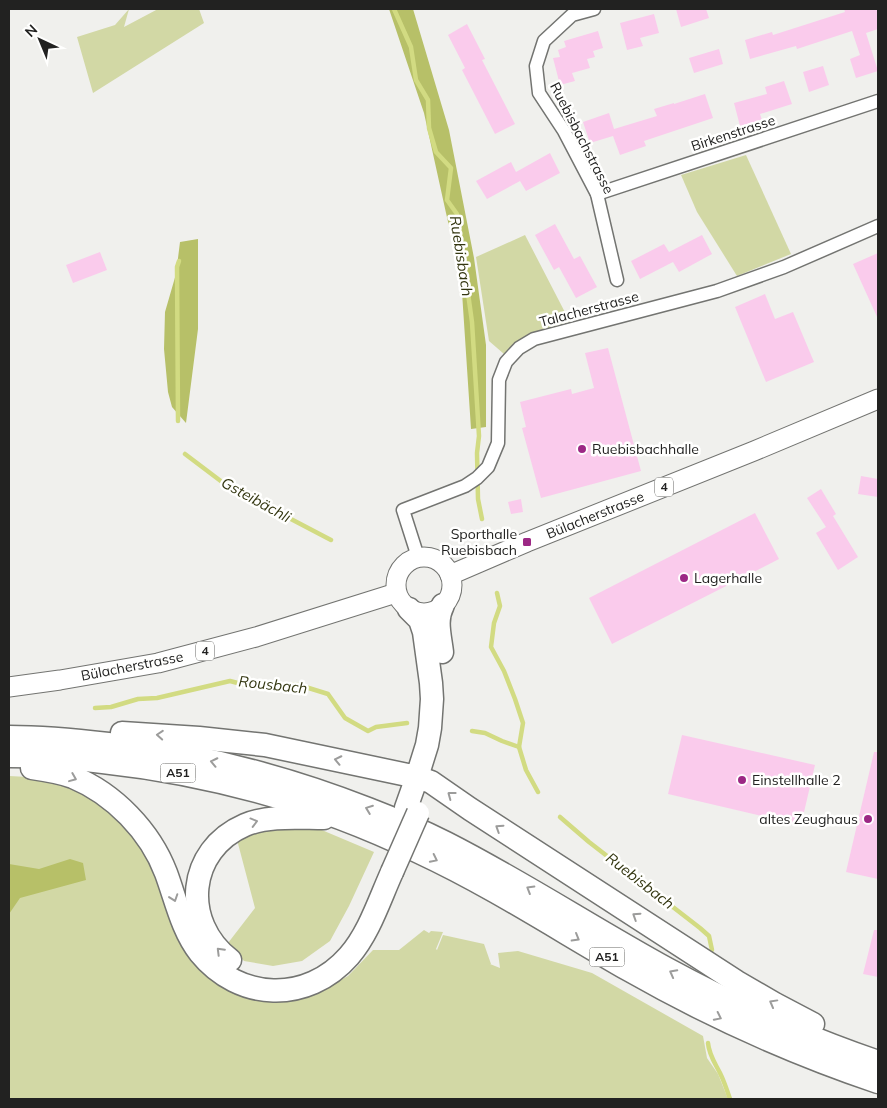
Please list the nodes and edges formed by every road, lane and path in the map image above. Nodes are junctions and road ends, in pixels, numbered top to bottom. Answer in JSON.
{"nodes":[{"id":1,"x":594,"y":9,"type":"edge"},
{"id":2,"x":878,"y":101,"type":"edge"},
{"id":3,"x":597,"y":194,"type":"junction"},
{"id":4,"x":878,"y":226,"type":"edge"},
{"id":5,"x":617,"y":280,"type":"dead end"},
{"id":6,"x":878,"y":399,"type":"edge"},
{"id":7,"x":418,"y":557,"type":"junction"},
{"id":8,"x":450,"y":575,"type":"junction"},
{"id":9,"x":403,"y":601,"type":"junction"},
{"id":10,"x":444,"y":605,"type":"junction"},
{"id":11,"x":9,"y":687,"type":"edge"},
{"id":12,"x":9,"y":732,"type":"edge"},
{"id":13,"x":9,"y":737,"type":"edge"},
{"id":14,"x":9,"y":756,"type":"edge"},
{"id":15,"x":9,"y":765,"type":"edge"},
{"id":16,"x":424,"y":779,"type":"junction"},
{"id":17,"x":341,"y":818,"type":"junction"},
{"id":18,"x":386,"y":869,"type":"junction"},
{"id":19,"x":878,"y":1060,"type":"edge"},
{"id":20,"x":878,"y":1082,"type":"edge"}],
"edges":[{"from":1,"to":3,"type":"street","name":"Ruebisbachstrasse"},
{"from":2,"to":3,"type":"street","name":"Birkenstrasse"},
{"from":3,"to":5,"type":"street","name":"Ruebisbachstrasse"},
{"from":4,"to":7,"type":"street","name":"Talacherstrasse"},
{"from":6,"to":8,"type":"main road","name":"Bülacherstrasse","number":"4"},
{"from":7,"to":8,"type":"main road"},
{"from":7,"to":9,"type":"main road"},
{"from":8,"to":10,"type":"main road"},
{"from":9,"to":10,"type":"main road"},
{"from":9,"to":11,"type":"main road","name":"Bülacherstrasse","number":"4"},
{"from":9,"to":16,"type":"highway"},
{"from":10,"to":16,"type":"highway"},
{"from":16,"to":12,"type":"highway","one_way":true},
{"from":19,"to":13,"type":"highway","number":"A51","one_way":true},
{"from":14,"to":17,"type":"highway","number":"A51"},
{"from":15,"to":18,"type":"highway","one_way":true},
{"from":16,"to":18,"type":"highway","bridge":true},
{"from":19,"to":16,"type":"highway","one_way":true},
{"from":18,"to":17,"type":"highway","one_way":true},
{"from":17,"to":20,"type":"highway","number":"A51","one_way":true}]}
